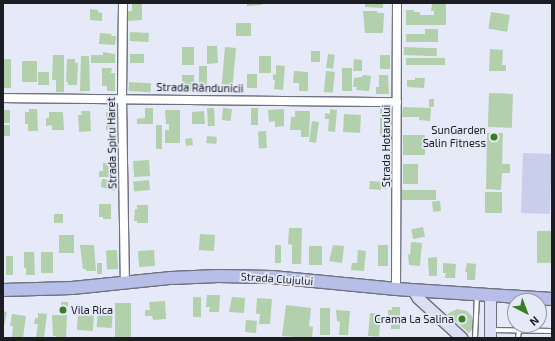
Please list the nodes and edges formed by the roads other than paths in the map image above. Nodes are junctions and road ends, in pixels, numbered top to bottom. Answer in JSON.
{"nodes":[{"id":1,"x":123,"y":3,"type":"edge"},
{"id":2,"x":397,"y":3,"type":"edge"},
{"id":3,"x":3,"y":98,"type":"edge"},
{"id":4,"x":122,"y":98,"type":"junction"},
{"id":5,"x":397,"y":102,"type":"junction"},
{"id":6,"x":125,"y":284,"type":"junction"},
{"id":7,"x":396,"y":289,"type":"junction"},
{"id":8,"x":3,"y":290,"type":"edge"},
{"id":9,"x":413,"y":290,"type":"junction"},
{"id":10,"x":478,"y":295,"type":"junction"},
{"id":11,"x":490,"y":296,"type":"junction"},
{"id":12,"x":552,"y":299,"type":"edge"},
{"id":13,"x":507,"y":332,"type":"edge"},
{"id":14,"x":490,"y":334,"type":"edge"},
{"id":15,"x":462,"y":338,"type":"edge"},
{"id":16,"x":475,"y":338,"type":"edge"}],
"edges":[{"from":1,"to":4,"type":"street","name":"Strada Spiru Haret"},
{"from":2,"to":5,"type":"street","name":"Strada Hotarului"},
{"from":3,"to":4,"type":"street","name":"Strada Rândunicii"},
{"from":4,"to":5,"type":"street","name":"Strada Rândunicii"},
{"from":4,"to":6,"type":"street","name":"Strada Spiru Haret"},
{"from":5,"to":7,"type":"street","name":"Strada Hotarului"},
{"from":6,"to":7,"type":"main road","name":"Strada Clujului"},
{"from":6,"to":8,"type":"main road","name":"Strada Clujului"},
{"from":7,"to":9,"type":"main road","name":"Strada Clujului"},
{"from":9,"to":10,"type":"main road","name":"Strada Clujului"},
{"from":9,"to":15,"type":"street"},
{"from":10,"to":11,"type":"main road","name":"Strada Clujului"},
{"from":10,"to":16,"type":"lane"},
{"from":11,"to":12,"type":"main road","name":"Strada Clujului"},
{"from":11,"to":14,"type":"street"},
{"from":13,"to":14,"type":"lane"}]}
